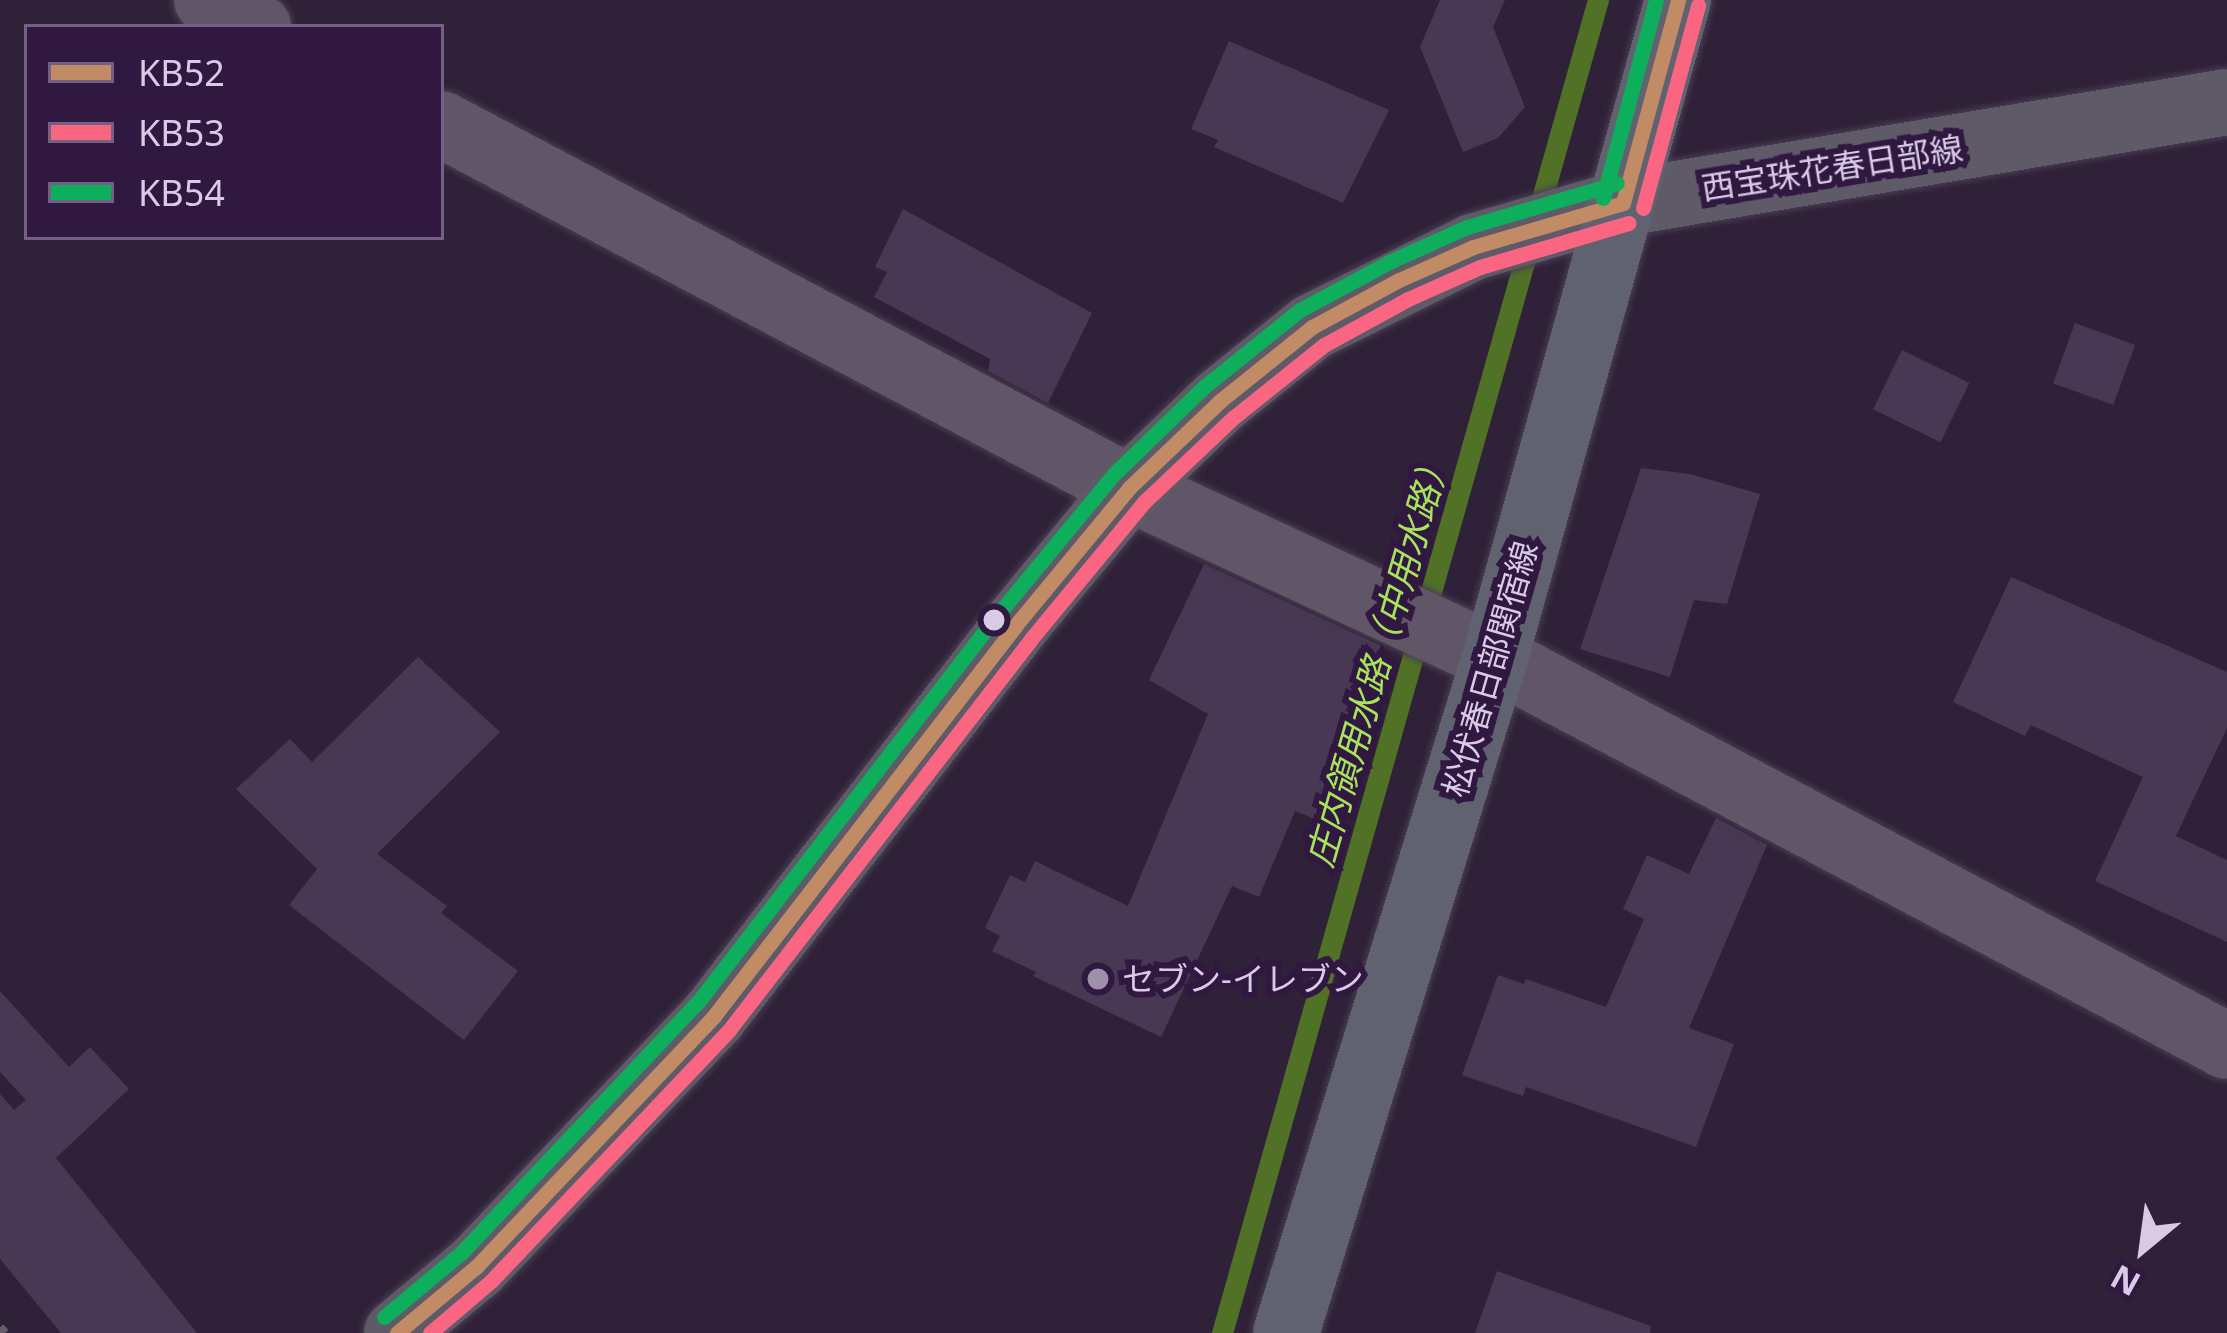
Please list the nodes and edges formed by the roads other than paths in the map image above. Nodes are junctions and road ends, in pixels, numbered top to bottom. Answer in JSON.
{"nodes":[{"id":1,"x":207,"y":0,"type":"edge"},
{"id":2,"x":1678,"y":0,"type":"edge"},
{"id":3,"x":252,"y":24,"type":"edge"},
{"id":4,"x":2227,"y":102,"type":"edge"},
{"id":5,"x":444,"y":126,"type":"edge"},
{"id":6,"x":1623,"y":203,"type":"junction"},
{"id":7,"x":1129,"y":488,"type":"junction"},
{"id":8,"x":1495,"y":658,"type":"junction"},
{"id":9,"x":2227,"y":1046,"type":"edge"},
{"id":10,"x":397,"y":1333,"type":"edge"},
{"id":11,"x":1286,"y":1333,"type":"edge"}],
"edges":[{"from":1,"to":3,"type":"street"},
{"from":2,"to":6,"type":"main road","name":"松伏春日部関宿線"},
{"from":4,"to":6,"type":"main road","name":"西宝珠花春日部線"},
{"from":5,"to":7,"type":"street"},
{"from":6,"to":7,"type":"main road","name":"西宝珠花春日部線"},
{"from":6,"to":8,"type":"main road","name":"松伏春日部関宿線"},
{"from":7,"to":8,"type":"street"},
{"from":7,"to":10,"type":"main road","name":"西宝珠花春日部線"},
{"from":8,"to":9,"type":"street"},
{"from":8,"to":11,"type":"main road","name":"松伏春日部関宿線"}]}
